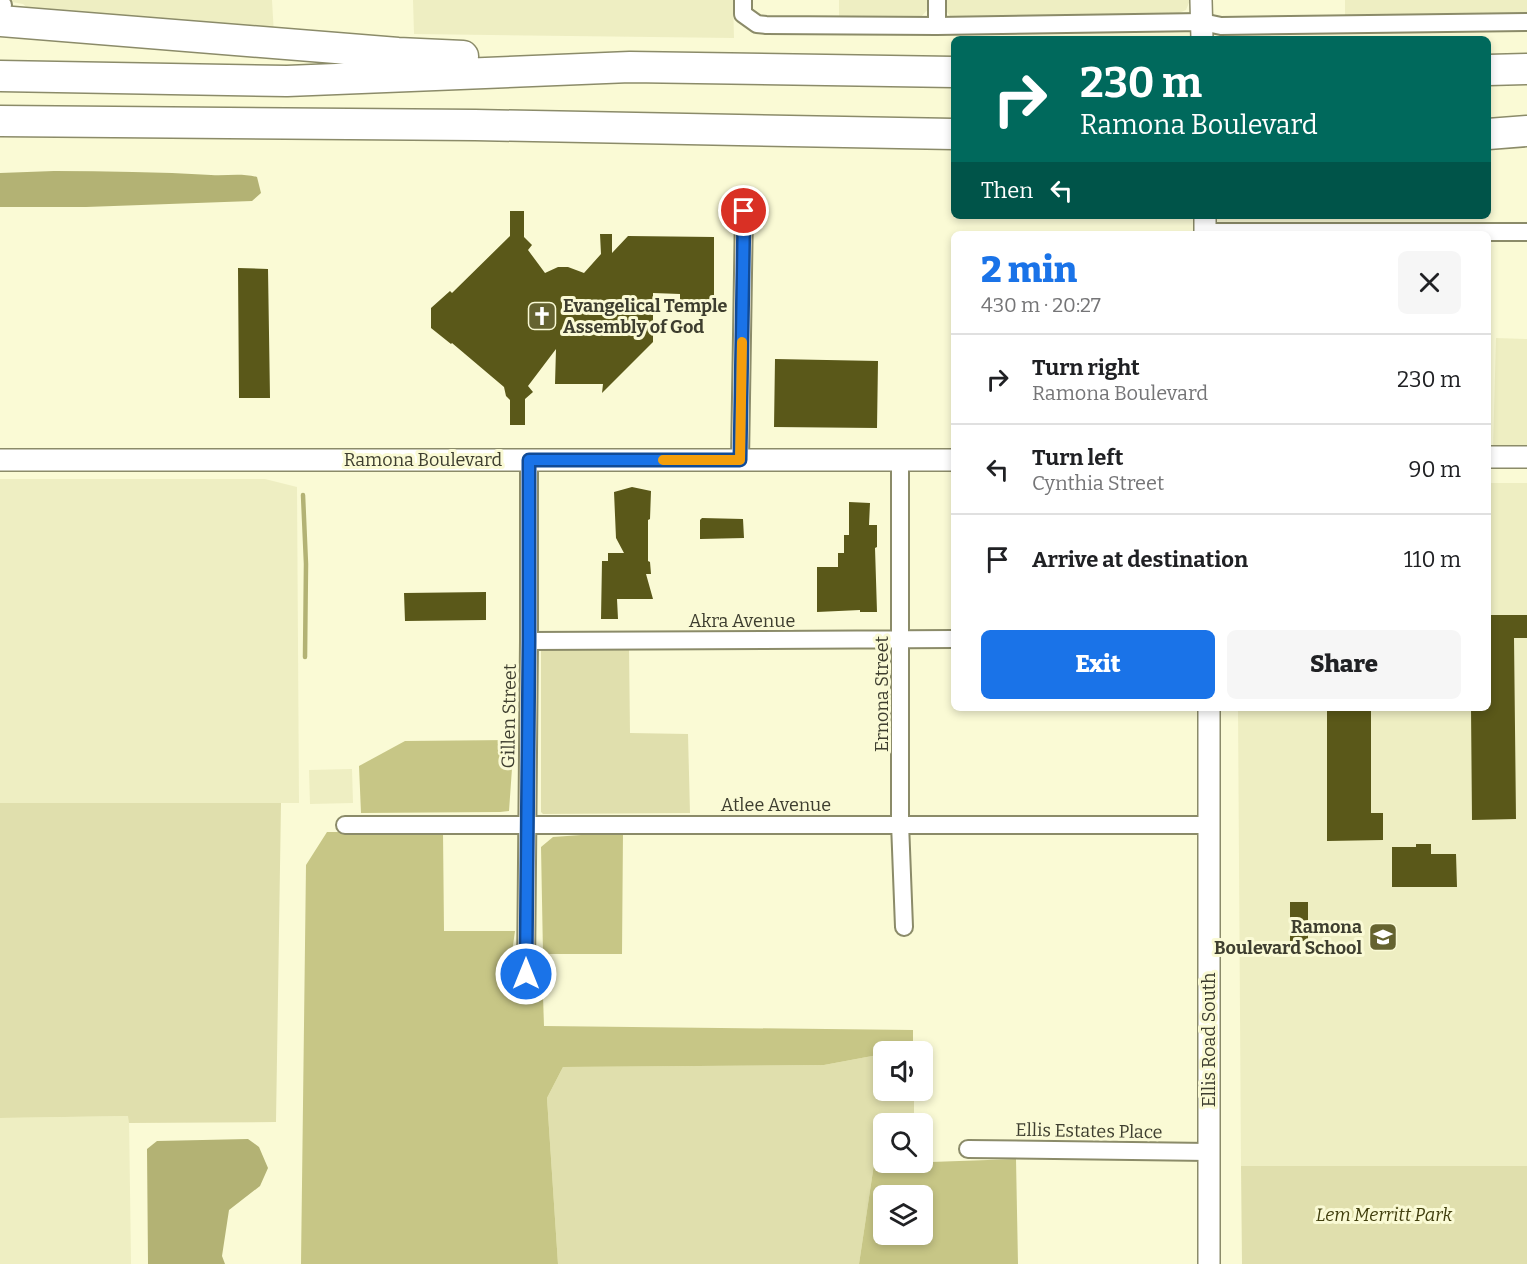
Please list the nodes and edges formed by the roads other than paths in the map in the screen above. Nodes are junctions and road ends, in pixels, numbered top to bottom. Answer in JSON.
{"nodes":[{"id":1,"x":937,"y":0,"type":"edge"},
{"id":2,"x":1201,"y":0,"type":"edge"},
{"id":3,"x":743,"y":7,"type":"edge"},
{"id":4,"x":1,"y":10,"type":"edge"},
{"id":5,"x":1527,"y":22,"type":"edge"},
{"id":6,"x":937,"y":26,"type":"junction"},
{"id":7,"x":1202,"y":31,"type":"edge"},
{"id":8,"x":630,"y":67,"type":"junction"},
{"id":9,"x":1527,"y":69,"type":"edge"},
{"id":10,"x":1491,"y":70,"type":"edge"},
{"id":11,"x":951,"y":72,"type":"edge"},
{"id":12,"x":0,"y":76,"type":"edge"},
{"id":13,"x":0,"y":120,"type":"edge"},
{"id":14,"x":79,"y":120,"type":"junction"},
{"id":15,"x":1527,"y":131,"type":"edge"},
{"id":16,"x":0,"y":134,"type":"edge"},
{"id":17,"x":951,"y":134,"type":"edge"},
{"id":18,"x":1491,"y":134,"type":"edge"},
{"id":19,"x":744,"y":211,"type":"dead end"},
{"id":20,"x":1205,"y":227,"type":"edge"},
{"id":21,"x":1463,"y":231,"type":"edge"},
{"id":22,"x":1491,"y":231,"type":"edge"},
{"id":23,"x":1527,"y":232,"type":"edge"},
{"id":24,"x":1491,"y":457,"type":"edge"},
{"id":25,"x":1527,"y":457,"type":"edge"},
{"id":26,"x":0,"y":460,"type":"edge"},
{"id":27,"x":529,"y":460,"type":"junction"},
{"id":28,"x":740,"y":460,"type":"junction"},
{"id":29,"x":900,"y":460,"type":"junction"},
{"id":30,"x":951,"y":460,"type":"edge"},
{"id":31,"x":951,"y":639,"type":"edge"},
{"id":32,"x":902,"y":640,"type":"junction"},
{"id":33,"x":529,"y":641,"type":"junction"},
{"id":34,"x":1209,"y":711,"type":"edge"},
{"id":35,"x":900,"y":824,"type":"junction"},
{"id":36,"x":345,"y":825,"type":"dead end"},
{"id":37,"x":1208,"y":825,"type":"junction"},
{"id":38,"x":526,"y":826,"type":"junction"},
{"id":39,"x":904,"y":927,"type":"dead end"},
{"id":40,"x":526,"y":974,"type":"dead end"},
{"id":41,"x":968,"y":1149,"type":"dead end"},
{"id":42,"x":1209,"y":1152,"type":"junction"},
{"id":43,"x":1209,"y":1264,"type":"edge"}],
"edges":[{"from":1,"to":6,"type":"street"},
{"from":2,"to":7,"type":"street"},
{"from":3,"to":6,"type":"street"},
{"from":4,"to":8,"type":"highway"},
{"from":5,"to":7,"type":"street"},
{"from":6,"to":7,"type":"street"},
{"from":8,"to":11,"type":"highway"},
{"from":8,"to":12,"type":"highway"},
{"from":9,"to":10,"type":"highway"},
{"from":13,"to":14,"type":"highway"},
{"from":14,"to":16,"type":"highway"},
{"from":14,"to":17,"type":"highway"},
{"from":15,"to":18,"type":"highway"},
{"from":19,"to":28,"type":"street"},
{"from":20,"to":21,"type":"street"},
{"from":22,"to":23,"type":"street"},
{"from":24,"to":25,"type":"street"},
{"from":26,"to":27,"type":"street","name":"Ramona Boulevard"},
{"from":27,"to":28,"type":"street","name":"Ramona Boulevard"},
{"from":27,"to":33,"type":"street","name":"Gillen Street"},
{"from":28,"to":29,"type":"street","name":"Ramona Boulevard"},
{"from":29,"to":30,"type":"street","name":"Ramona Boulevard"},
{"from":29,"to":32,"type":"street","name":"Ernona Street"},
{"from":31,"to":32,"type":"street","name":"Akra Avenue"},
{"from":32,"to":33,"type":"street","name":"Akra Avenue"},
{"from":32,"to":35,"type":"street","name":"Ernona Street"},
{"from":33,"to":38,"type":"street","name":"Gillen Street"},
{"from":34,"to":37,"type":"street","name":"Ellis Road South"},
{"from":35,"to":37,"type":"street","name":"Atlee Avenue"},
{"from":35,"to":38,"type":"street","name":"Atlee Avenue"},
{"from":35,"to":39,"type":"street","name":"Ernona Street"},
{"from":36,"to":38,"type":"street","name":"Atlee Avenue"},
{"from":37,"to":42,"type":"street","name":"Ellis Road South"},
{"from":38,"to":40,"type":"street","name":"Gillen Street"},
{"from":41,"to":42,"type":"street","name":"Ellis Estates Place"},
{"from":42,"to":43,"type":"street","name":"Ellis Road South"}]}
